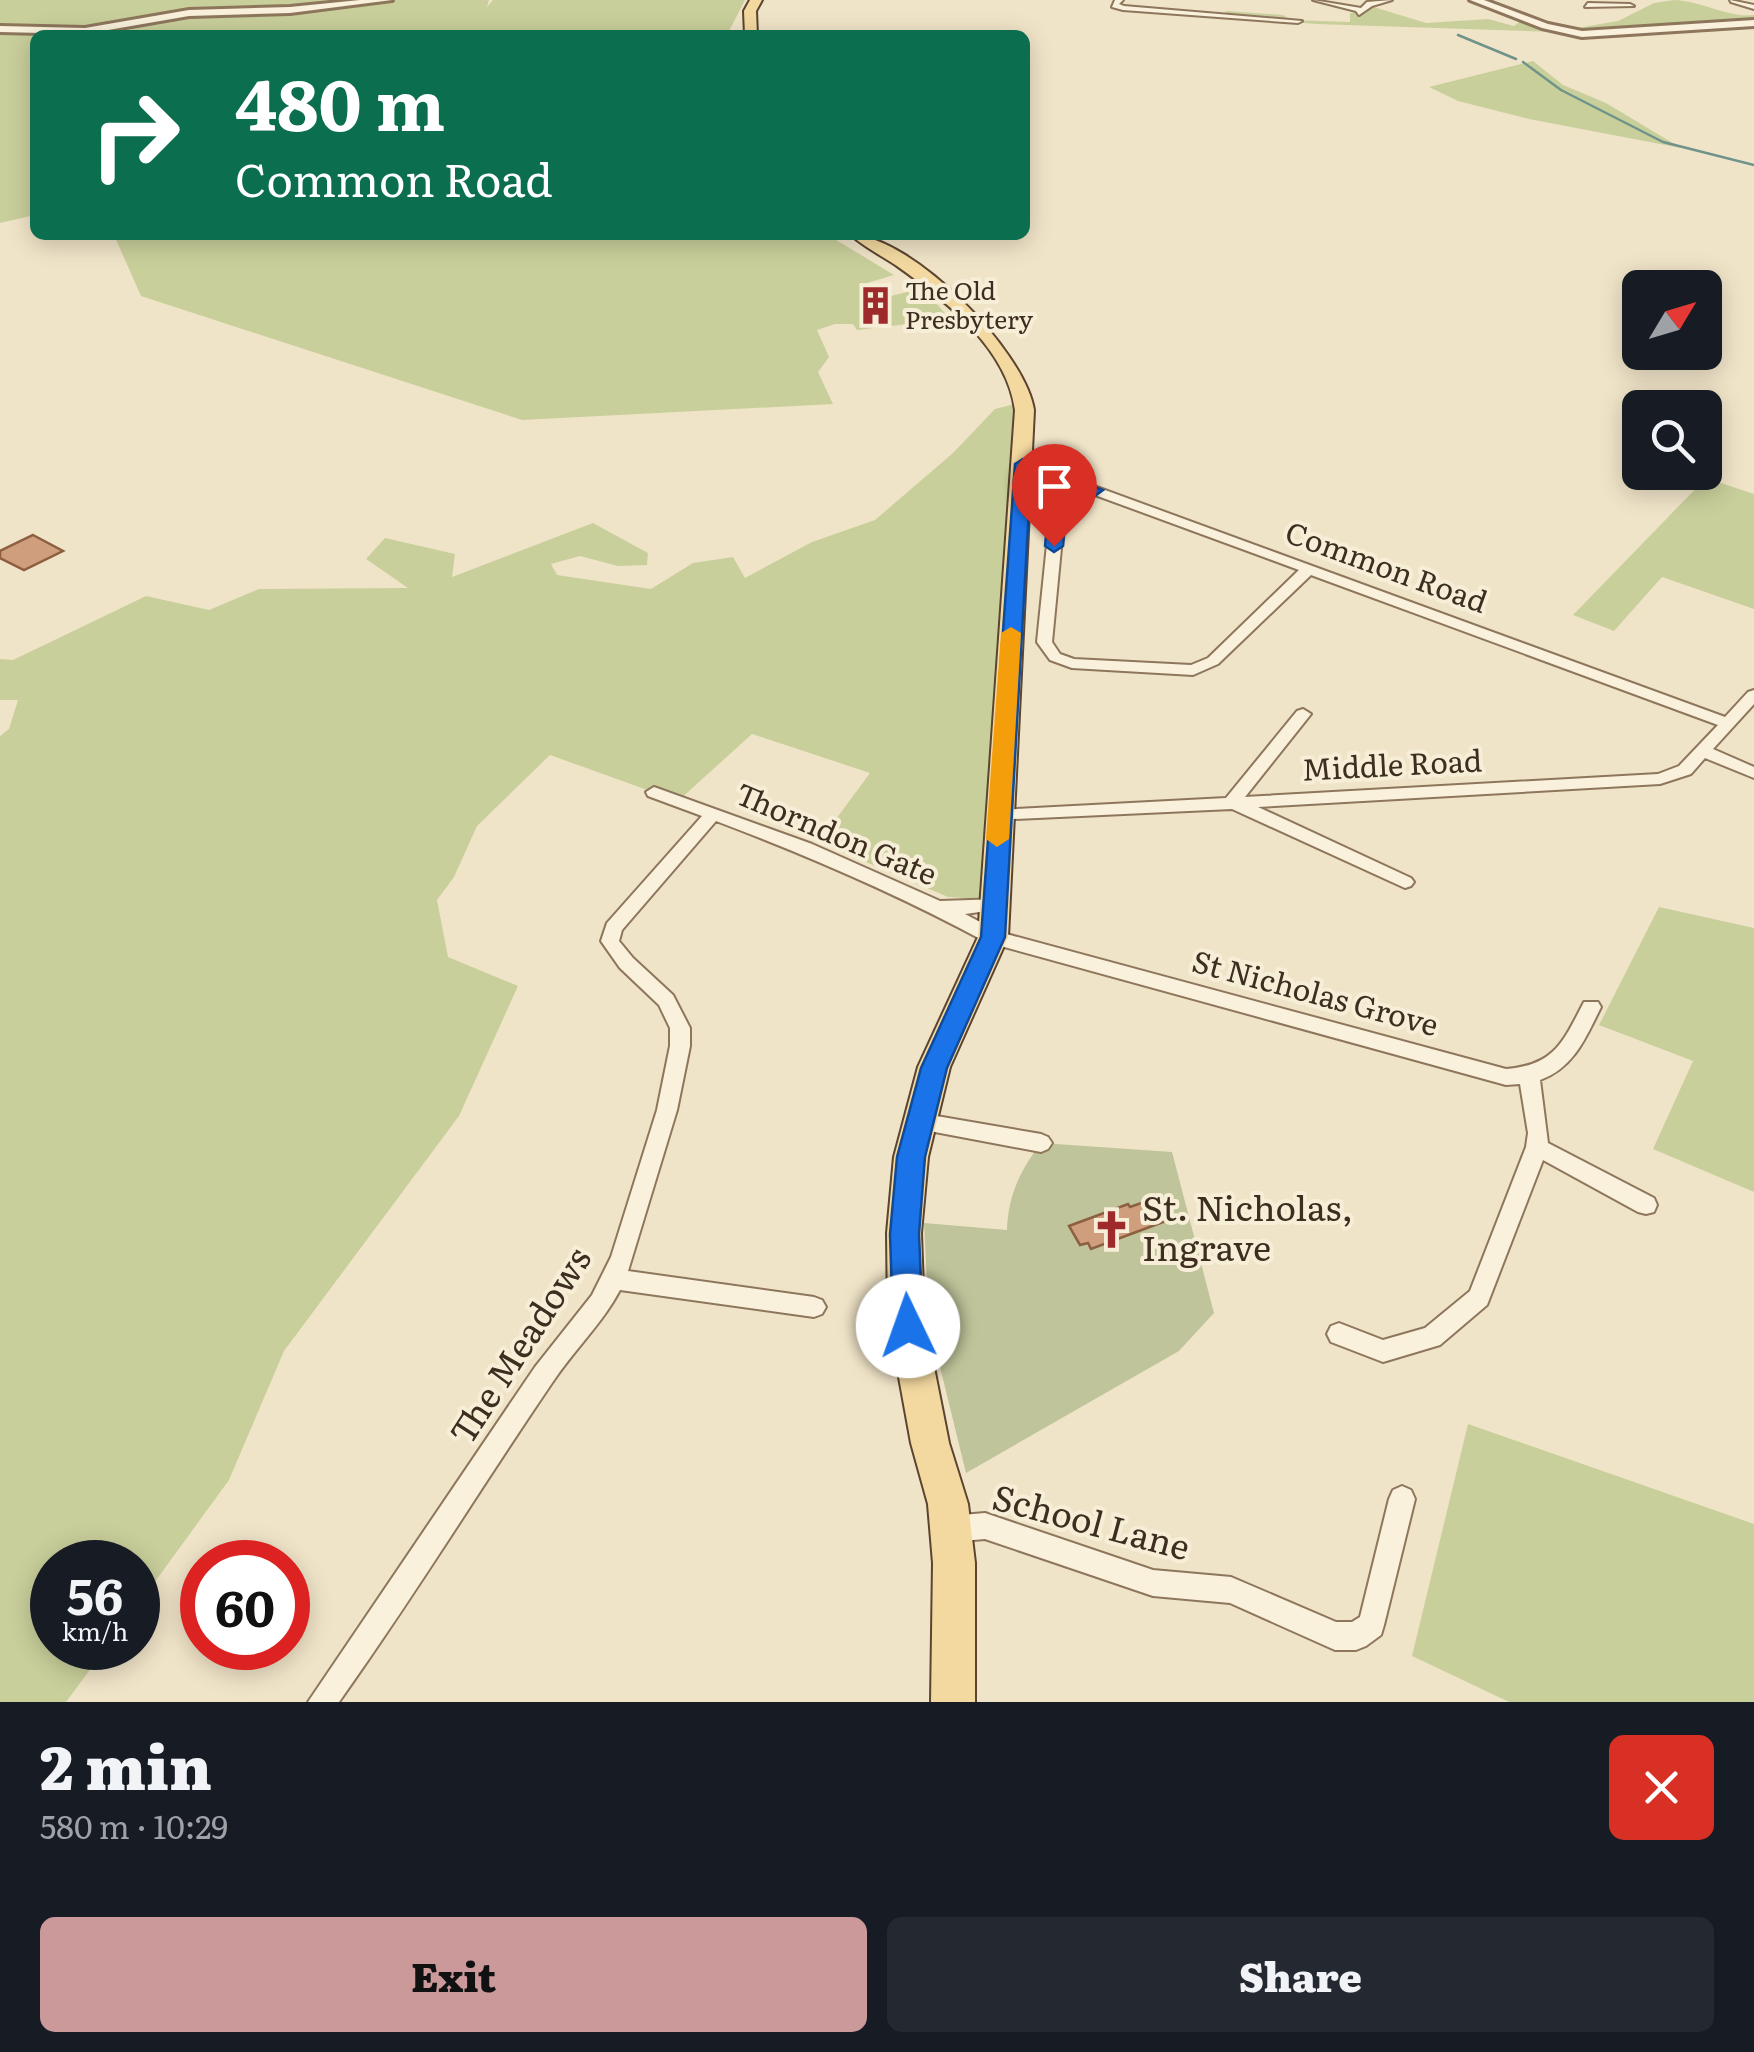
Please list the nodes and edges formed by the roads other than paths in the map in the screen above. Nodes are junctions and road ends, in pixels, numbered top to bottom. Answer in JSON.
{"nodes":[{"id":1,"x":387,"y":0,"type":"edge"},
{"id":2,"x":756,"y":0,"type":"edge"},
{"id":3,"x":1317,"y":0,"type":"edge"},
{"id":4,"x":1388,"y":0,"type":"edge"},
{"id":5,"x":1475,"y":0,"type":"edge"},
{"id":6,"x":1734,"y":0,"type":"edge"},
{"id":7,"x":1115,"y":4,"type":"edge"},
{"id":8,"x":1588,"y":6,"type":"edge"},
{"id":9,"x":1630,"y":6,"type":"dead end"},
{"id":10,"x":1754,"y":7,"type":"edge"},
{"id":11,"x":1362,"y":9,"type":"junction"},
{"id":12,"x":1388,"y":12,"type":"dead end"},
{"id":13,"x":1293,"y":20,"type":"dead end"},
{"id":14,"x":1754,"y":23,"type":"edge"},
{"id":15,"x":0,"y":29,"type":"edge"},
{"id":16,"x":30,"y":30,"type":"edge"},
{"id":17,"x":95,"y":30,"type":"edge"},
{"id":18,"x":751,"y":30,"type":"edge"},
{"id":19,"x":868,"y":240,"type":"edge"},
{"id":20,"x":1023,"y":464,"type":"junction"},
{"id":21,"x":1094,"y":490,"type":"junction"},
{"id":22,"x":1308,"y":570,"type":"junction"},
{"id":23,"x":1754,"y":695,"type":"edge"},
{"id":24,"x":1303,"y":714,"type":"dead end"},
{"id":25,"x":1730,"y":724,"type":"junction"},
{"id":26,"x":1705,"y":752,"type":"junction"},
{"id":27,"x":1754,"y":773,"type":"edge"},
{"id":28,"x":654,"y":792,"type":"dead end"},
{"id":29,"x":1232,"y":802,"type":"junction"},
{"id":30,"x":714,"y":814,"type":"junction"},
{"id":31,"x":998,"y":816,"type":"junction"},
{"id":32,"x":1405,"y":882,"type":"dead end"},
{"id":33,"x":929,"y":903,"type":"junction"},
{"id":34,"x":995,"y":904,"type":"junction"},
{"id":35,"x":993,"y":937,"type":"junction"},
{"id":36,"x":1591,"y":1007,"type":"dead end"},
{"id":37,"x":1530,"y":1076,"type":"junction"},
{"id":38,"x":919,"y":1121,"type":"junction"},
{"id":39,"x":1041,"y":1143,"type":"dead end"},
{"id":40,"x":1536,"y":1148,"type":"junction"},
{"id":41,"x":1646,"y":1205,"type":"dead end"},
{"id":42,"x":614,"y":1279,"type":"junction"},
{"id":43,"x":814,"y":1308,"type":"dead end"},
{"id":44,"x":1338,"y":1334,"type":"dead end"},
{"id":45,"x":1402,"y":1499,"type":"dead end"},
{"id":46,"x":950,"y":1529,"type":"junction"},
{"id":47,"x":322,"y":1702,"type":"edge"},
{"id":48,"x":952,"y":1702,"type":"edge"}],
"edges":[{"from":1,"to":17,"type":"street"},
{"from":2,"to":18,"type":"main road"},
{"from":3,"to":11,"type":"street"},
{"from":4,"to":11,"type":"street"},
{"from":5,"to":14,"type":"street"},
{"from":6,"to":10,"type":"street"},
{"from":7,"to":13,"type":"street"},
{"from":8,"to":9,"type":"street"},
{"from":11,"to":12,"type":"street"},
{"from":15,"to":16,"type":"street"},
{"from":19,"to":20,"type":"main road"},
{"from":20,"to":21,"type":"street","name":"Common Road"},
{"from":20,"to":31,"type":"main road"},
{"from":21,"to":22,"type":"street","name":"Common Road"},
{"from":21,"to":22,"type":"street"},
{"from":22,"to":25,"type":"street","name":"Common Road"},
{"from":23,"to":25,"type":"street","name":"Middle Road"},
{"from":24,"to":29,"type":"street"},
{"from":25,"to":26,"type":"street","name":"Middle Road"},
{"from":26,"to":27,"type":"street"},
{"from":26,"to":29,"type":"street","name":"Middle Road"},
{"from":28,"to":30,"type":"street","name":"Thorndon Gate"},
{"from":29,"to":31,"type":"street","name":"Middle Road"},
{"from":29,"to":32,"type":"street"},
{"from":30,"to":33,"type":"street","name":"Thorndon Gate"},
{"from":30,"to":42,"type":"street","name":"The Meadows"},
{"from":31,"to":34,"type":"main road"},
{"from":33,"to":34,"type":"street"},
{"from":33,"to":35,"type":"street","name":"Thorndon Gate"},
{"from":34,"to":35,"type":"main road"},
{"from":35,"to":37,"type":"street","name":"St Nicholas Grove"},
{"from":35,"to":38,"type":"main road"},
{"from":36,"to":37,"type":"street"},
{"from":37,"to":40,"type":"street"},
{"from":38,"to":39,"type":"street"},
{"from":38,"to":46,"type":"main road"},
{"from":40,"to":41,"type":"street"},
{"from":40,"to":44,"type":"street"},
{"from":42,"to":43,"type":"street"},
{"from":42,"to":47,"type":"street","name":"The Meadows"},
{"from":45,"to":46,"type":"street","name":"School Lane"},
{"from":46,"to":48,"type":"main road"}]}
